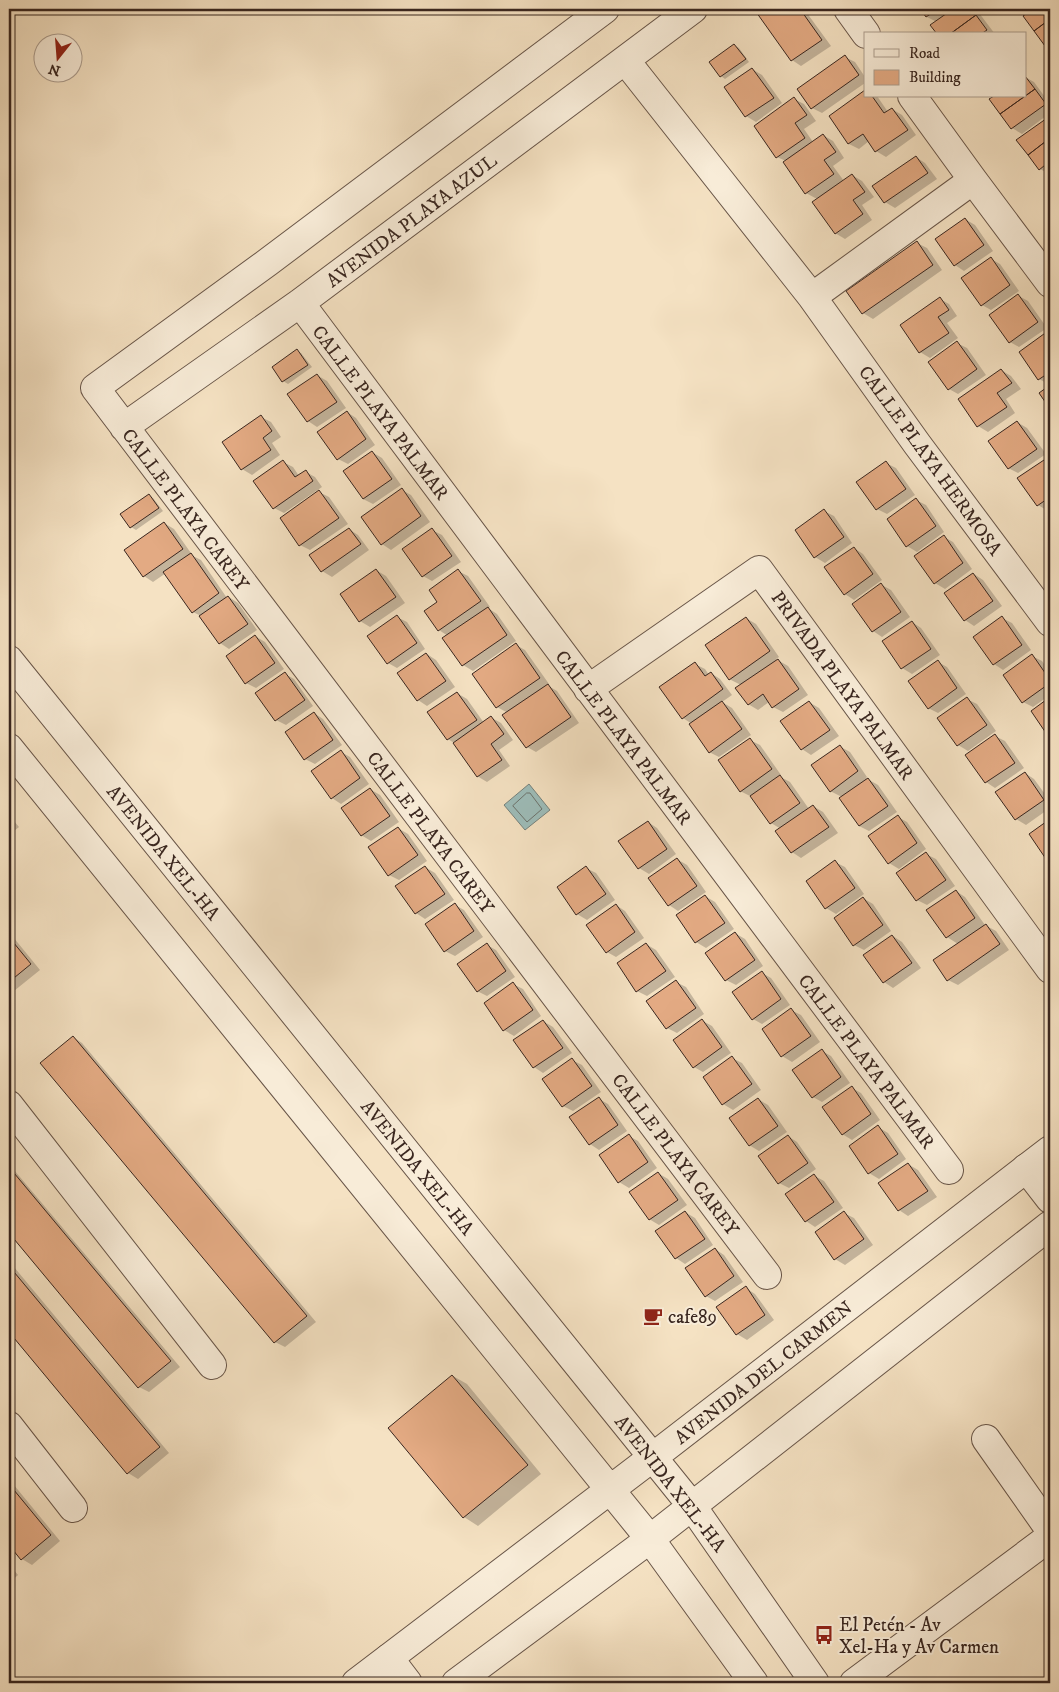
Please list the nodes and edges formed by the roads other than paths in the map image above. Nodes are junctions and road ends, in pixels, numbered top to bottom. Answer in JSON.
{"nodes":[{"id":1,"x":605,"y":9,"type":"edge"},
{"id":2,"x":693,"y":9,"type":"edge"},
{"id":3,"x":848,"y":9,"type":"edge"},
{"id":4,"x":865,"y":32,"type":"edge"},
{"id":5,"x":625,"y":60,"type":"junction"},
{"id":6,"x":913,"y":98,"type":"edge"},
{"id":7,"x":973,"y":180,"type":"junction"},
{"id":8,"x":1050,"y":283,"type":"edge"},
{"id":9,"x":812,"y":297,"type":"junction"},
{"id":10,"x":300,"y":304,"type":"junction"},
{"id":11,"x":124,"y":427,"type":"junction"},
{"id":12,"x":1050,"y":622,"type":"edge"},
{"id":13,"x":9,"y":660,"type":"edge"},
{"id":14,"x":588,"y":689,"type":"junction"},
{"id":15,"x":9,"y":748,"type":"edge"},
{"id":16,"x":1050,"y":969,"type":"edge"},
{"id":17,"x":9,"y":1105,"type":"edge"},
{"id":18,"x":1050,"y":1150,"type":"edge"},
{"id":19,"x":1026,"y":1168,"type":"junction"},
{"id":20,"x":949,"y":1170,"type":"dead end"},
{"id":21,"x":1050,"y":1200,"type":"edge"},
{"id":22,"x":1050,"y":1225,"type":"edge"},
{"id":23,"x":767,"y":1275,"type":"dead end"},
{"id":24,"x":212,"y":1365,"type":"dead end"},
{"id":25,"x":9,"y":1426,"type":"edge"},
{"id":26,"x":986,"y":1439,"type":"dead end"},
{"id":27,"x":653,"y":1458,"type":"junction"},
{"id":28,"x":610,"y":1490,"type":"junction"},
{"id":29,"x":692,"y":1506,"type":"junction"},
{"id":30,"x":74,"y":1508,"type":"dead end"},
{"id":31,"x":1050,"y":1530,"type":"edge"},
{"id":32,"x":1050,"y":1537,"type":"edge"},
{"id":33,"x":650,"y":1539,"type":"junction"},
{"id":34,"x":389,"y":1658,"type":"junction"},
{"id":35,"x":356,"y":1683,"type":"edge"},
{"id":36,"x":408,"y":1683,"type":"edge"},
{"id":37,"x":456,"y":1683,"type":"edge"},
{"id":38,"x":754,"y":1683,"type":"edge"},
{"id":39,"x":815,"y":1683,"type":"edge"},
{"id":40,"x":854,"y":1683,"type":"edge"}],
"edges":[{"from":1,"to":11,"type":"street","name":"CALLE PLAYA CAREY"},
{"from":2,"to":5,"type":"street","name":"AVENIDA PLAYA AZUL"},
{"from":3,"to":4,"type":"street"},
{"from":5,"to":9,"type":"street","name":"CALLE PLAYA HERMOSA"},
{"from":5,"to":10,"type":"street","name":"AVENIDA PLAYA AZUL"},
{"from":6,"to":7,"type":"street"},
{"from":7,"to":8,"type":"street"},
{"from":7,"to":9,"type":"street"},
{"from":9,"to":12,"type":"street","name":"CALLE PLAYA HERMOSA"},
{"from":10,"to":11,"type":"street","name":"AVENIDA PLAYA AZUL"},
{"from":10,"to":14,"type":"street","name":"CALLE PLAYA PALMAR"},
{"from":11,"to":23,"type":"street","name":"CALLE PLAYA CAREY"},
{"from":13,"to":27,"type":"street","name":"AVENIDA XEL-HA"},
{"from":14,"to":16,"type":"street","name":"PRIVADA PLAYA PALMAR"},
{"from":14,"to":20,"type":"street","name":"CALLE PLAYA PALMAR"},
{"from":15,"to":28,"type":"street"},
{"from":17,"to":24,"type":"street"},
{"from":18,"to":19,"type":"street","name":"AVENIDA DEL CARMEN"},
{"from":19,"to":21,"type":"street"},
{"from":19,"to":27,"type":"street","name":"AVENIDA DEL CARMEN"},
{"from":22,"to":29,"type":"street"},
{"from":25,"to":30,"type":"street"},
{"from":26,"to":31,"type":"street"},
{"from":27,"to":28,"type":"street","name":"AVENIDA DEL CARMEN"},
{"from":27,"to":29,"type":"street","name":"AVENIDA XEL-HA"},
{"from":28,"to":33,"type":"street"},
{"from":28,"to":34,"type":"street","name":"AVENIDA DEL CARMEN"},
{"from":29,"to":33,"type":"street"},
{"from":29,"to":39,"type":"street","name":"AVENIDA XEL-HA"},
{"from":32,"to":40,"type":"street"},
{"from":33,"to":37,"type":"street"},
{"from":33,"to":38,"type":"street"},
{"from":34,"to":35,"type":"street","name":"AVENIDA DEL CARMEN"},
{"from":34,"to":36,"type":"street"}]}
